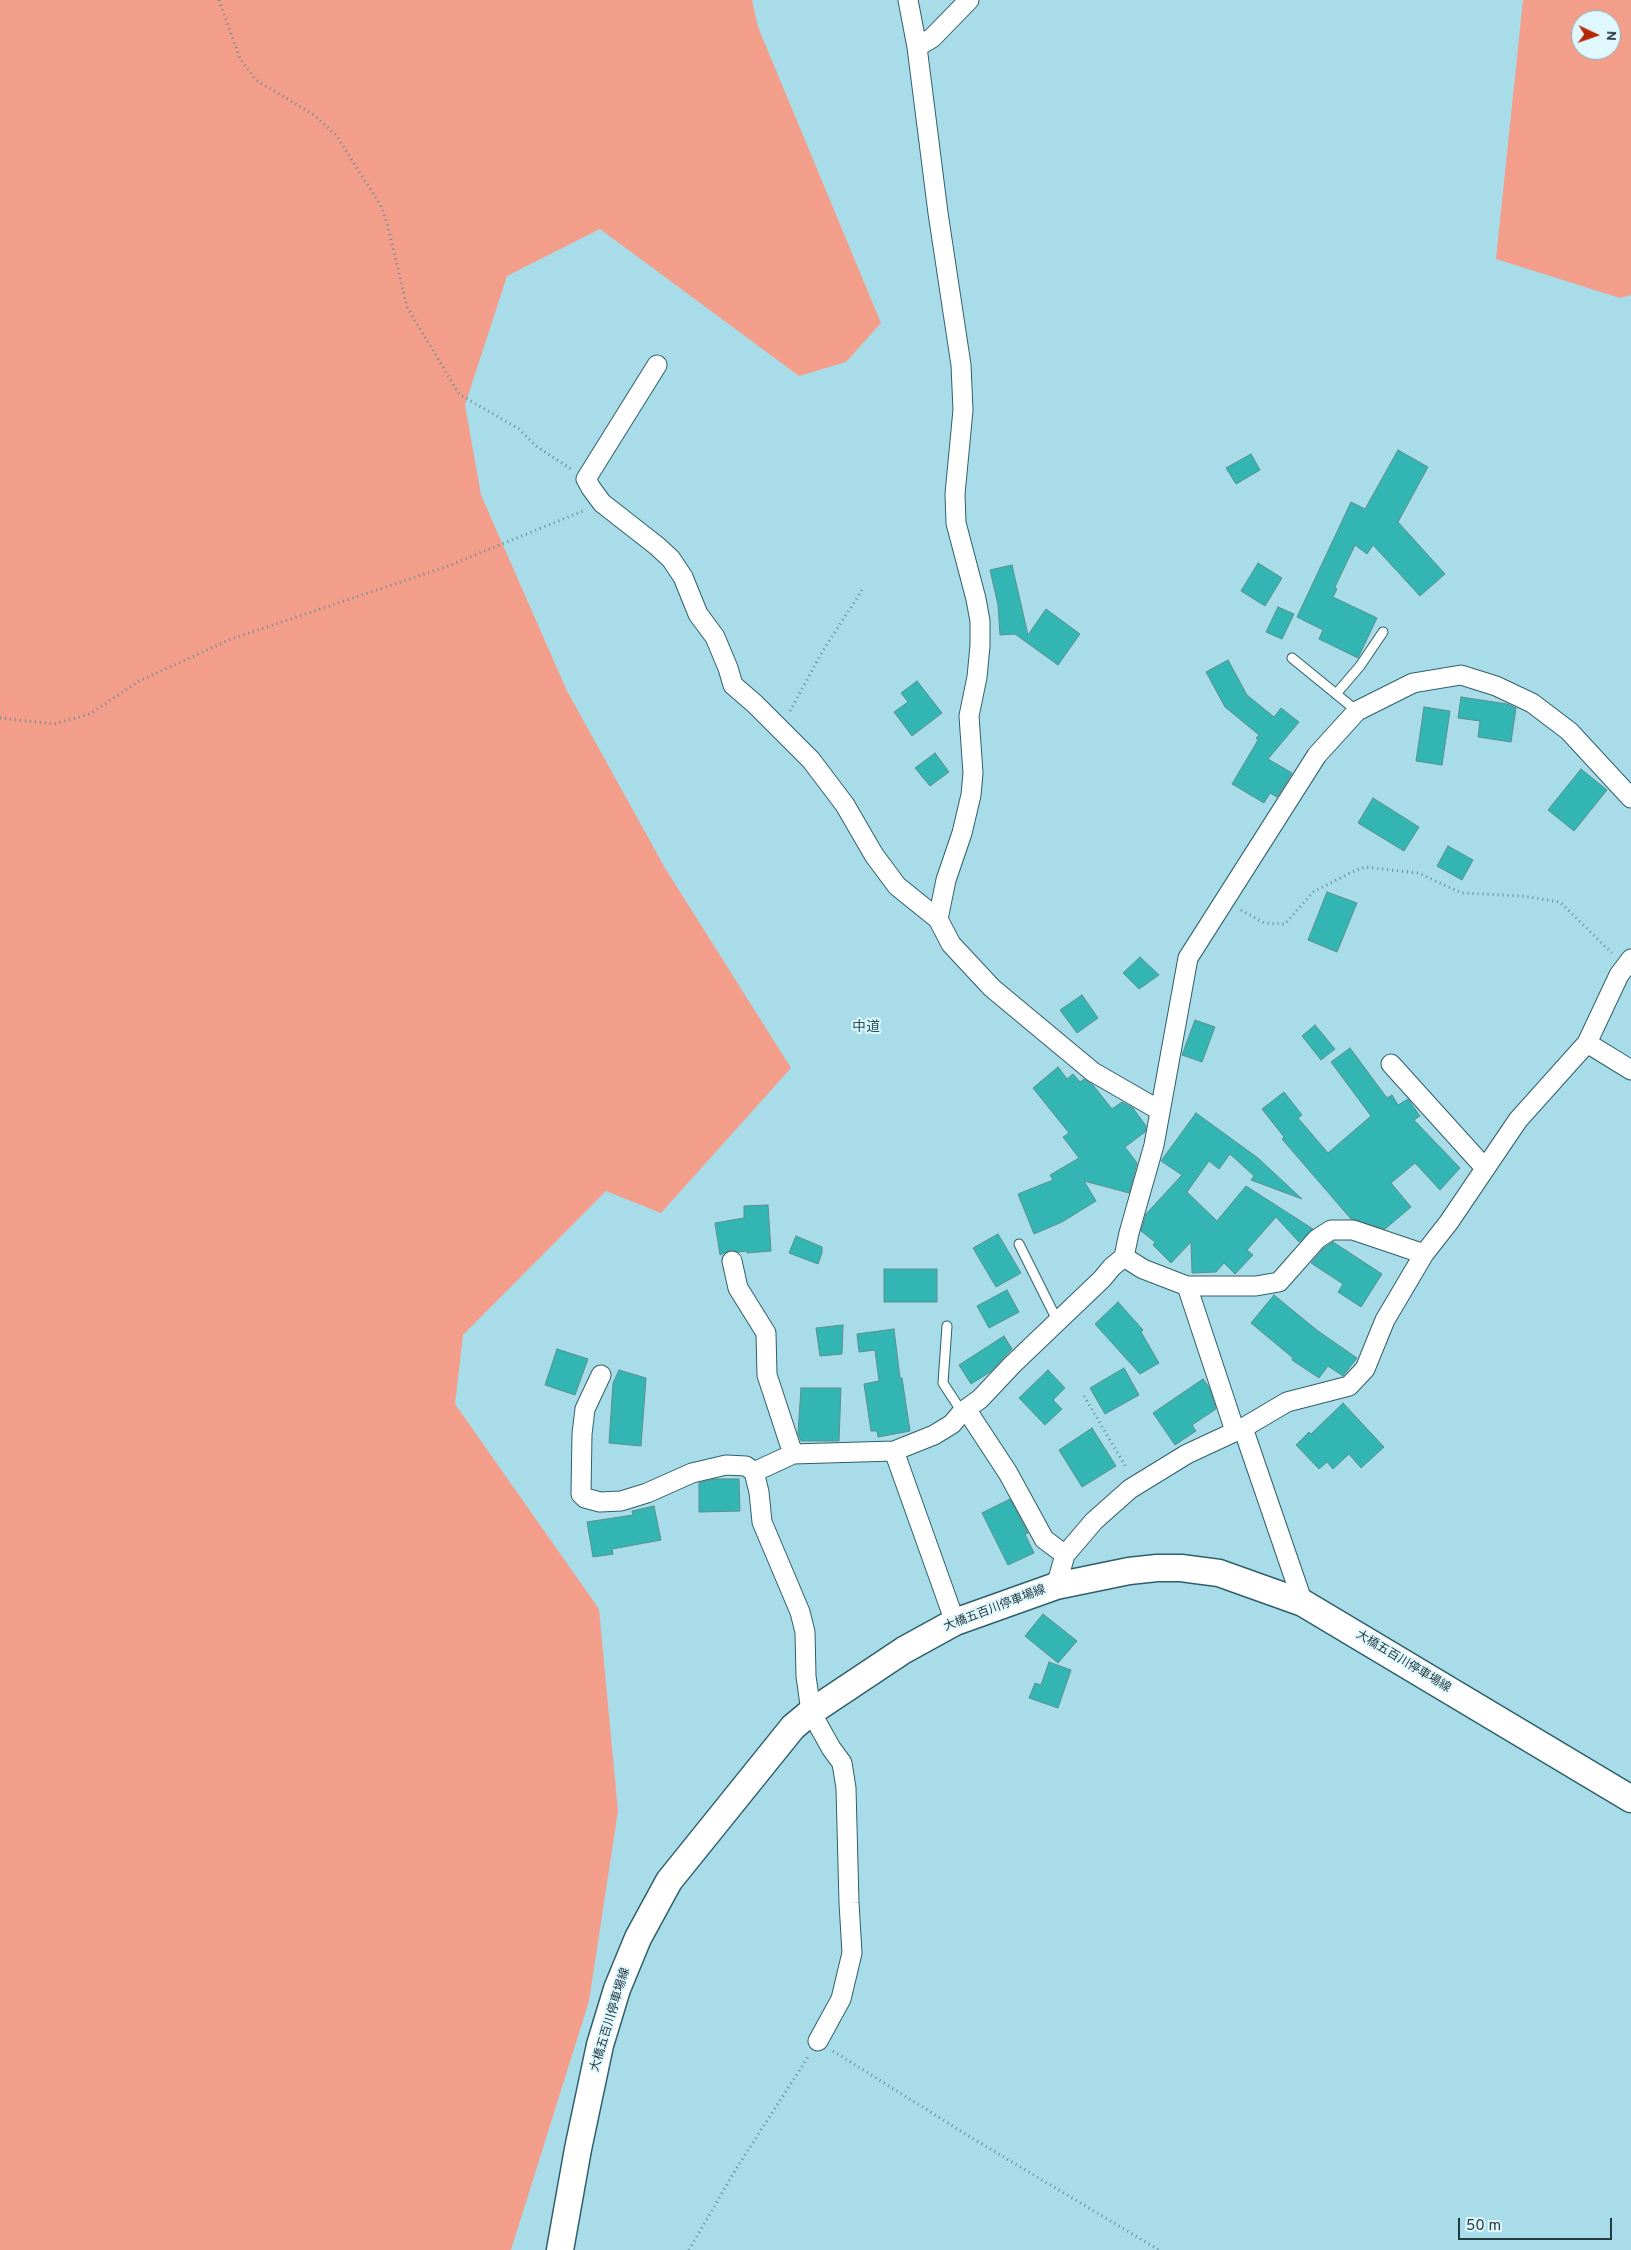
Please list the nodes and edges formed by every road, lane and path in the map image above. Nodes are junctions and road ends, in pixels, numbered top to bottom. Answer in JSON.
{"nodes":[{"id":1,"x":219,"y":0,"type":"edge"},
{"id":2,"x":908,"y":0,"type":"edge"},
{"id":3,"x":969,"y":0,"type":"edge"},
{"id":4,"x":917,"y":48,"type":"junction"},
{"id":5,"x":657,"y":365,"type":"dead end"},
{"id":6,"x":586,"y":479,"type":"junction"},
{"id":7,"x":602,"y":503,"type":"junction"},
{"id":8,"x":862,"y":590,"type":"dead end"},
{"id":9,"x":1383,"y":632,"type":"dead end"},
{"id":10,"x":1292,"y":658,"type":"dead end"},
{"id":11,"x":1336,"y":694,"type":"junction"},
{"id":12,"x":1357,"y":711,"type":"junction"},
{"id":13,"x":0,"y":718,"type":"edge"},
{"id":14,"x":780,"y":729,"type":"junction"},
{"id":15,"x":1631,"y":798,"type":"edge"},
{"id":16,"x":1225,"y":902,"type":"junction"},
{"id":17,"x":938,"y":919,"type":"junction"},
{"id":18,"x":1629,"y":962,"type":"edge"},
{"id":19,"x":1587,"y":1043,"type":"junction"},
{"id":20,"x":1391,"y":1064,"type":"dead end"},
{"id":21,"x":1631,"y":1070,"type":"edge"},
{"id":22,"x":1159,"y":1110,"type":"junction"},
{"id":23,"x":1484,"y":1168,"type":"junction"},
{"id":24,"x":1019,"y":1244,"type":"dead end"},
{"id":25,"x":1424,"y":1254,"type":"junction"},
{"id":26,"x":1124,"y":1258,"type":"junction"},
{"id":27,"x":732,"y":1261,"type":"dead end"},
{"id":28,"x":1187,"y":1286,"type":"junction"},
{"id":29,"x":1058,"y":1322,"type":"junction"},
{"id":30,"x":947,"y":1326,"type":"dead end"},
{"id":31,"x":602,"y":1375,"type":"dead end"},
{"id":32,"x":1084,"y":1396,"type":"dead end"},
{"id":33,"x":964,"y":1410,"type":"junction"},
{"id":34,"x":1238,"y":1429,"type":"junction"},
{"id":35,"x":894,"y":1451,"type":"junction"},
{"id":36,"x":793,"y":1454,"type":"junction"},
{"id":37,"x":754,"y":1472,"type":"junction"},
{"id":38,"x":1137,"y":1485,"type":"junction"},
{"id":39,"x":1065,"y":1555,"type":"junction"},
{"id":40,"x":1056,"y":1586,"type":"junction"},
{"id":41,"x":1303,"y":1604,"type":"junction"},
{"id":42,"x":955,"y":1622,"type":"junction"},
{"id":43,"x":811,"y":1712,"type":"junction"},
{"id":44,"x":1631,"y":1799,"type":"edge"},
{"id":45,"x":818,"y":2041,"type":"junction"},
{"id":46,"x":560,"y":2250,"type":"edge"},
{"id":47,"x":689,"y":2250,"type":"edge"},
{"id":48,"x":1159,"y":2250,"type":"edge"}],
"edges":[{"from":1,"to":6,"type":"path"},
{"from":2,"to":4,"type":"street"},
{"from":3,"to":4,"type":"street"},
{"from":4,"to":17,"type":"street"},
{"from":5,"to":6,"type":"street"},
{"from":6,"to":7,"type":"street"},
{"from":7,"to":13,"type":"path"},
{"from":7,"to":14,"type":"street"},
{"from":8,"to":14,"type":"path"},
{"from":9,"to":11,"type":"lane"},
{"from":10,"to":11,"type":"lane"},
{"from":11,"to":12,"type":"lane"},
{"from":12,"to":15,"type":"street"},
{"from":12,"to":16,"type":"street"},
{"from":14,"to":17,"type":"street"},
{"from":16,"to":18,"type":"path"},
{"from":16,"to":22,"type":"street"},
{"from":17,"to":22,"type":"street"},
{"from":18,"to":19,"type":"street"},
{"from":19,"to":21,"type":"street"},
{"from":19,"to":23,"type":"street"},
{"from":20,"to":23,"type":"street"},
{"from":22,"to":26,"type":"street"},
{"from":23,"to":25,"type":"street"},
{"from":24,"to":29,"type":"lane"},
{"from":25,"to":28,"type":"street"},
{"from":25,"to":34,"type":"street"},
{"from":26,"to":28,"type":"street"},
{"from":26,"to":29,"type":"street"},
{"from":27,"to":36,"type":"street"},
{"from":28,"to":34,"type":"street"},
{"from":29,"to":33,"type":"street"},
{"from":30,"to":33,"type":"lane"},
{"from":31,"to":37,"type":"street"},
{"from":32,"to":38,"type":"path"},
{"from":33,"to":35,"type":"street"},
{"from":33,"to":39,"type":"street"},
{"from":34,"to":38,"type":"street"},
{"from":34,"to":41,"type":"street"},
{"from":35,"to":36,"type":"street"},
{"from":35,"to":42,"type":"street"},
{"from":36,"to":37,"type":"street"},
{"from":37,"to":43,"type":"street"},
{"from":38,"to":39,"type":"street"},
{"from":39,"to":40,"type":"street"},
{"from":40,"to":41,"type":"main road","name":"大橋五百川停車場線"},
{"from":40,"to":42,"type":"main road","name":"大橋五百川停車場線"},
{"from":41,"to":44,"type":"main road","name":"大橋五百川停車場線"},
{"from":42,"to":43,"type":"main road","name":"大橋五百川停車場線"},
{"from":43,"to":45,"type":"street"},
{"from":43,"to":46,"type":"main road","name":"大橋五百川停車場線"},
{"from":45,"to":47,"type":"path"},
{"from":45,"to":48,"type":"path"}]}
